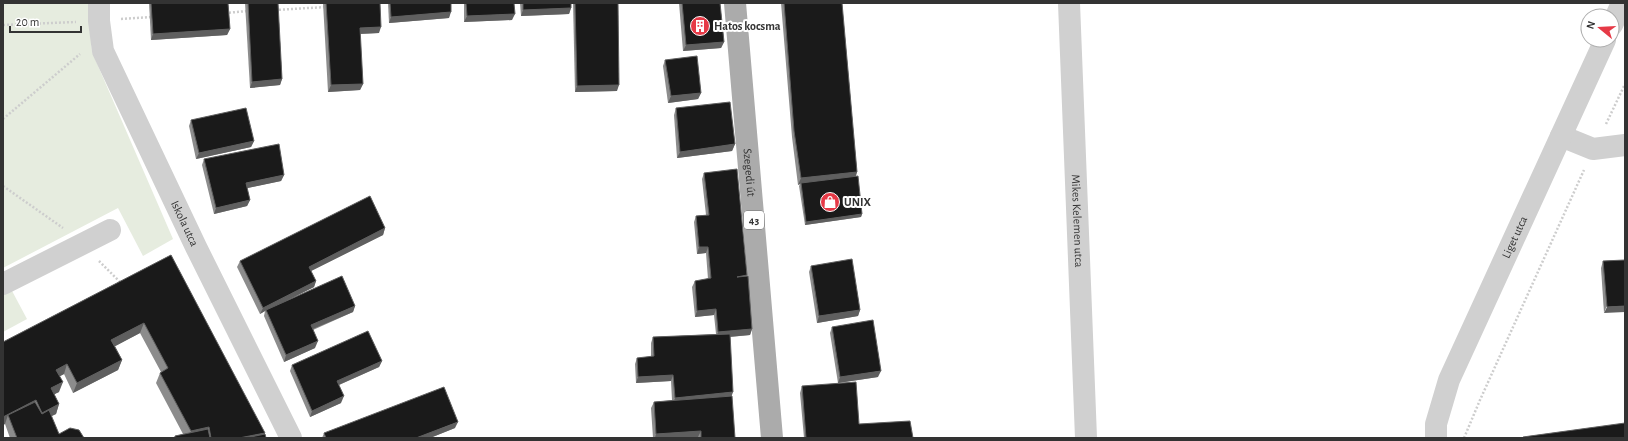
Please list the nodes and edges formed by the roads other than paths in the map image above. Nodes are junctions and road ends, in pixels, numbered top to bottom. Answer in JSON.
{"nodes":[{"id":1,"x":735,"y":3,"type":"edge"},
{"id":2,"x":1069,"y":3,"type":"edge"},
{"id":3,"x":99,"y":20,"type":"edge"},
{"id":4,"x":1601,"y":48,"type":"edge"},
{"id":5,"x":1561,"y":136,"type":"junction"},
{"id":6,"x":1625,"y":145,"type":"edge"},
{"id":7,"x":110,"y":230,"type":"dead end"},
{"id":8,"x":3,"y":284,"type":"edge"},
{"id":9,"x":291,"y":438,"type":"edge"},
{"id":10,"x":772,"y":438,"type":"edge"},
{"id":11,"x":1086,"y":438,"type":"edge"},
{"id":12,"x":1436,"y":438,"type":"edge"}],
"edges":[{"from":1,"to":10,"type":"main road","name":"Szegedi út","number":"43"},
{"from":2,"to":11,"type":"street","name":"Mikes Kelemen utca"},
{"from":3,"to":9,"type":"street","name":"Iskola utca"},
{"from":4,"to":5,"type":"street","name":"Liget utca"},
{"from":5,"to":6,"type":"street"},
{"from":5,"to":12,"type":"street","name":"Liget utca"},
{"from":7,"to":8,"type":"street"}]}
